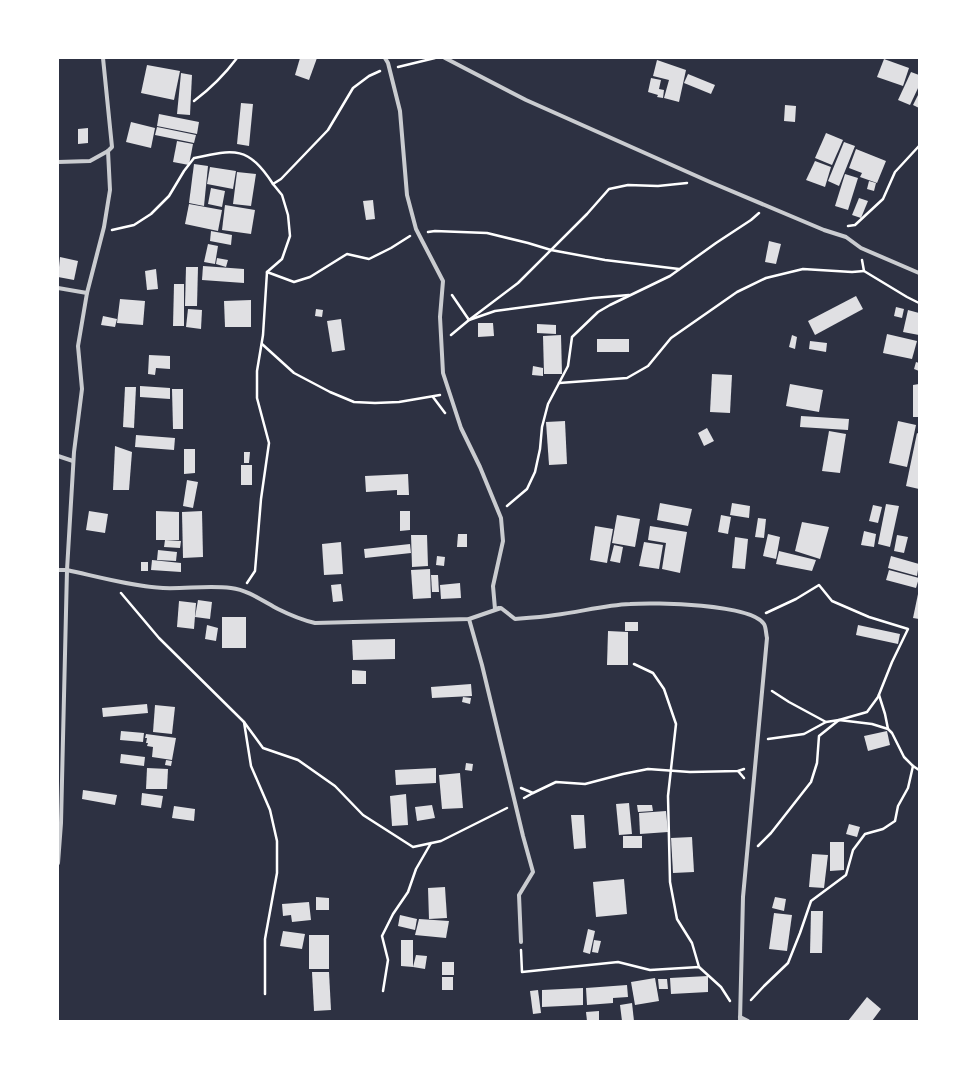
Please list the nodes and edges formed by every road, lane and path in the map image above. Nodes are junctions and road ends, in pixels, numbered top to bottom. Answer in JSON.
{"nodes":[{"id":1,"x":103,"y":58,"type":"edge"},
{"id":2,"x":237,"y":58,"type":"edge"},
{"id":3,"x":385,"y":58,"type":"edge"},
{"id":4,"x":435,"y":58,"type":"edge"},
{"id":5,"x":445,"y":58,"type":"edge"},
{"id":6,"x":389,"y":68,"type":"junction"},
{"id":7,"x":194,"y":101,"type":"dead end"},
{"id":8,"x":919,"y":146,"type":"edge"},
{"id":9,"x":108,"y":151,"type":"junction"},
{"id":10,"x":58,"y":162,"type":"edge"},
{"id":11,"x":688,"y":183,"type":"dead end"},
{"id":12,"x":273,"y":184,"type":"junction"},
{"id":13,"x":768,"y":206,"type":"junction"},
{"id":14,"x":847,"y":226,"type":"dead end"},
{"id":15,"x":103,"y":233,"type":"junction"},
{"id":16,"x":418,"y":233,"type":"junction"},
{"id":17,"x":861,"y":248,"type":"junction"},
{"id":18,"x":552,"y":250,"type":"junction"},
{"id":19,"x":680,"y":269,"type":"junction"},
{"id":20,"x":864,"y":271,"type":"junction"},
{"id":21,"x":267,"y":272,"type":"junction"},
{"id":22,"x":919,"y":273,"type":"edge"},
{"id":23,"x":443,"y":281,"type":"junction"},
{"id":24,"x":58,"y":288,"type":"edge"},
{"id":25,"x":87,"y":293,"type":"junction"},
{"id":26,"x":631,"y":295,"type":"junction"},
{"id":27,"x":919,"y":303,"type":"edge"},
{"id":28,"x":469,"y":320,"type":"junction"},
{"id":29,"x":441,"y":343,"type":"junction"},
{"id":30,"x":261,"y":344,"type":"junction"},
{"id":31,"x":559,"y":383,"type":"junction"},
{"id":32,"x":449,"y":392,"type":"junction"},
{"id":33,"x":58,"y":456,"type":"edge"},
{"id":34,"x":73,"y":461,"type":"junction"},
{"id":35,"x":499,"y":513,"type":"junction"},
{"id":36,"x":58,"y":570,"type":"edge"},
{"id":37,"x":67,"y":570,"type":"junction"},
{"id":38,"x":110,"y":580,"type":"junction"},
{"id":39,"x":242,"y":590,"type":"junction"},
{"id":40,"x":501,"y":608,"type":"junction"},
{"id":41,"x":756,"y":617,"type":"junction"},
{"id":42,"x":468,"y":619,"type":"junction"},
{"id":43,"x":634,"y":664,"type":"dead end"},
{"id":44,"x":762,"y":684,"type":"junction"},
{"id":45,"x":879,"y":695,"type":"junction"},
{"id":46,"x":839,"y":720,"type":"junction"},
{"id":47,"x":244,"y":722,"type":"junction"},
{"id":48,"x":826,"y":722,"type":"junction"},
{"id":49,"x":888,"y":729,"type":"junction"},
{"id":50,"x":757,"y":741,"type":"junction"},
{"id":51,"x":755,"y":766,"type":"junction"},
{"id":52,"x":913,"y":766,"type":"junction"},
{"id":53,"x":919,"y":770,"type":"edge"},
{"id":54,"x":671,"y":771,"type":"junction"},
{"id":55,"x":516,"y":803,"type":"junction"},
{"id":56,"x":431,"y":843,"type":"junction"},
{"id":57,"x":746,"y":857,"type":"junction"},
{"id":58,"x":58,"y":862,"type":"edge"},
{"id":59,"x":521,"y":942,"type":"joint"},
{"id":60,"x":700,"y":967,"type":"junction"},
{"id":61,"x":383,"y":991,"type":"dead end"},
{"id":62,"x":265,"y":994,"type":"dead end"},
{"id":63,"x":740,"y":1019,"type":"edge"},
{"id":64,"x":748,"y":1021,"type":"edge"}],
"edges":[{"from":1,"to":9,"type":"street"},
{"from":2,"to":7,"type":"path"},
{"from":3,"to":6,"type":"street"},
{"from":4,"to":6,"type":"path"},
{"from":5,"to":13,"type":"street"},
{"from":6,"to":12,"type":"path"},
{"from":6,"to":16,"type":"street"},
{"from":8,"to":14,"type":"path"},
{"from":9,"to":10,"type":"street"},
{"from":9,"to":15,"type":"street"},
{"from":11,"to":18,"type":"path"},
{"from":12,"to":15,"type":"path"},
{"from":12,"to":21,"type":"path"},
{"from":13,"to":17,"type":"street"},
{"from":13,"to":19,"type":"path"},
{"from":15,"to":25,"type":"street"},
{"from":16,"to":18,"type":"path"},
{"from":16,"to":21,"type":"path"},
{"from":16,"to":23,"type":"street"},
{"from":17,"to":20,"type":"path"},
{"from":17,"to":22,"type":"street"},
{"from":18,"to":19,"type":"path"},
{"from":18,"to":28,"type":"path"},
{"from":19,"to":26,"type":"path"},
{"from":20,"to":27,"type":"path"},
{"from":20,"to":31,"type":"path"},
{"from":21,"to":30,"type":"path"},
{"from":23,"to":28,"type":"path"},
{"from":23,"to":29,"type":"street"},
{"from":24,"to":25,"type":"street"},
{"from":25,"to":34,"type":"street"},
{"from":26,"to":28,"type":"path"},
{"from":26,"to":31,"type":"path"},
{"from":28,"to":29,"type":"path"},
{"from":29,"to":32,"type":"street"},
{"from":30,"to":32,"type":"path"},
{"from":30,"to":39,"type":"path"},
{"from":31,"to":35,"type":"path"},
{"from":32,"to":35,"type":"street"},
{"from":33,"to":34,"type":"street"},
{"from":34,"to":37,"type":"street"},
{"from":35,"to":40,"type":"street"},
{"from":36,"to":37,"type":"street"},
{"from":37,"to":38,"type":"street"},
{"from":37,"to":58,"type":"street"},
{"from":38,"to":39,"type":"street"},
{"from":38,"to":47,"type":"path"},
{"from":39,"to":42,"type":"street"},
{"from":40,"to":41,"type":"street"},
{"from":40,"to":42,"type":"street"},
{"from":41,"to":44,"type":"street"},
{"from":41,"to":45,"type":"path"},
{"from":42,"to":55,"type":"street"},
{"from":43,"to":54,"type":"path"},
{"from":44,"to":48,"type":"path"},
{"from":44,"to":50,"type":"street"},
{"from":45,"to":46,"type":"path"},
{"from":45,"to":49,"type":"path"},
{"from":46,"to":48,"type":"path"},
{"from":46,"to":49,"type":"path"},
{"from":46,"to":57,"type":"path"},
{"from":47,"to":56,"type":"path"},
{"from":47,"to":62,"type":"path"},
{"from":48,"to":50,"type":"path"},
{"from":49,"to":52,"type":"path"},
{"from":50,"to":51,"type":"street"},
{"from":51,"to":54,"type":"path"},
{"from":51,"to":57,"type":"street"},
{"from":52,"to":53,"type":"path"},
{"from":52,"to":63,"type":"path"},
{"from":54,"to":55,"type":"path"},
{"from":54,"to":60,"type":"path"},
{"from":55,"to":56,"type":"path"},
{"from":55,"to":59,"type":"street"},
{"from":56,"to":61,"type":"path"},
{"from":57,"to":63,"type":"street"},
{"from":59,"to":60,"type":"path"},
{"from":60,"to":63,"type":"path"},
{"from":63,"to":64,"type":"street"}]}
